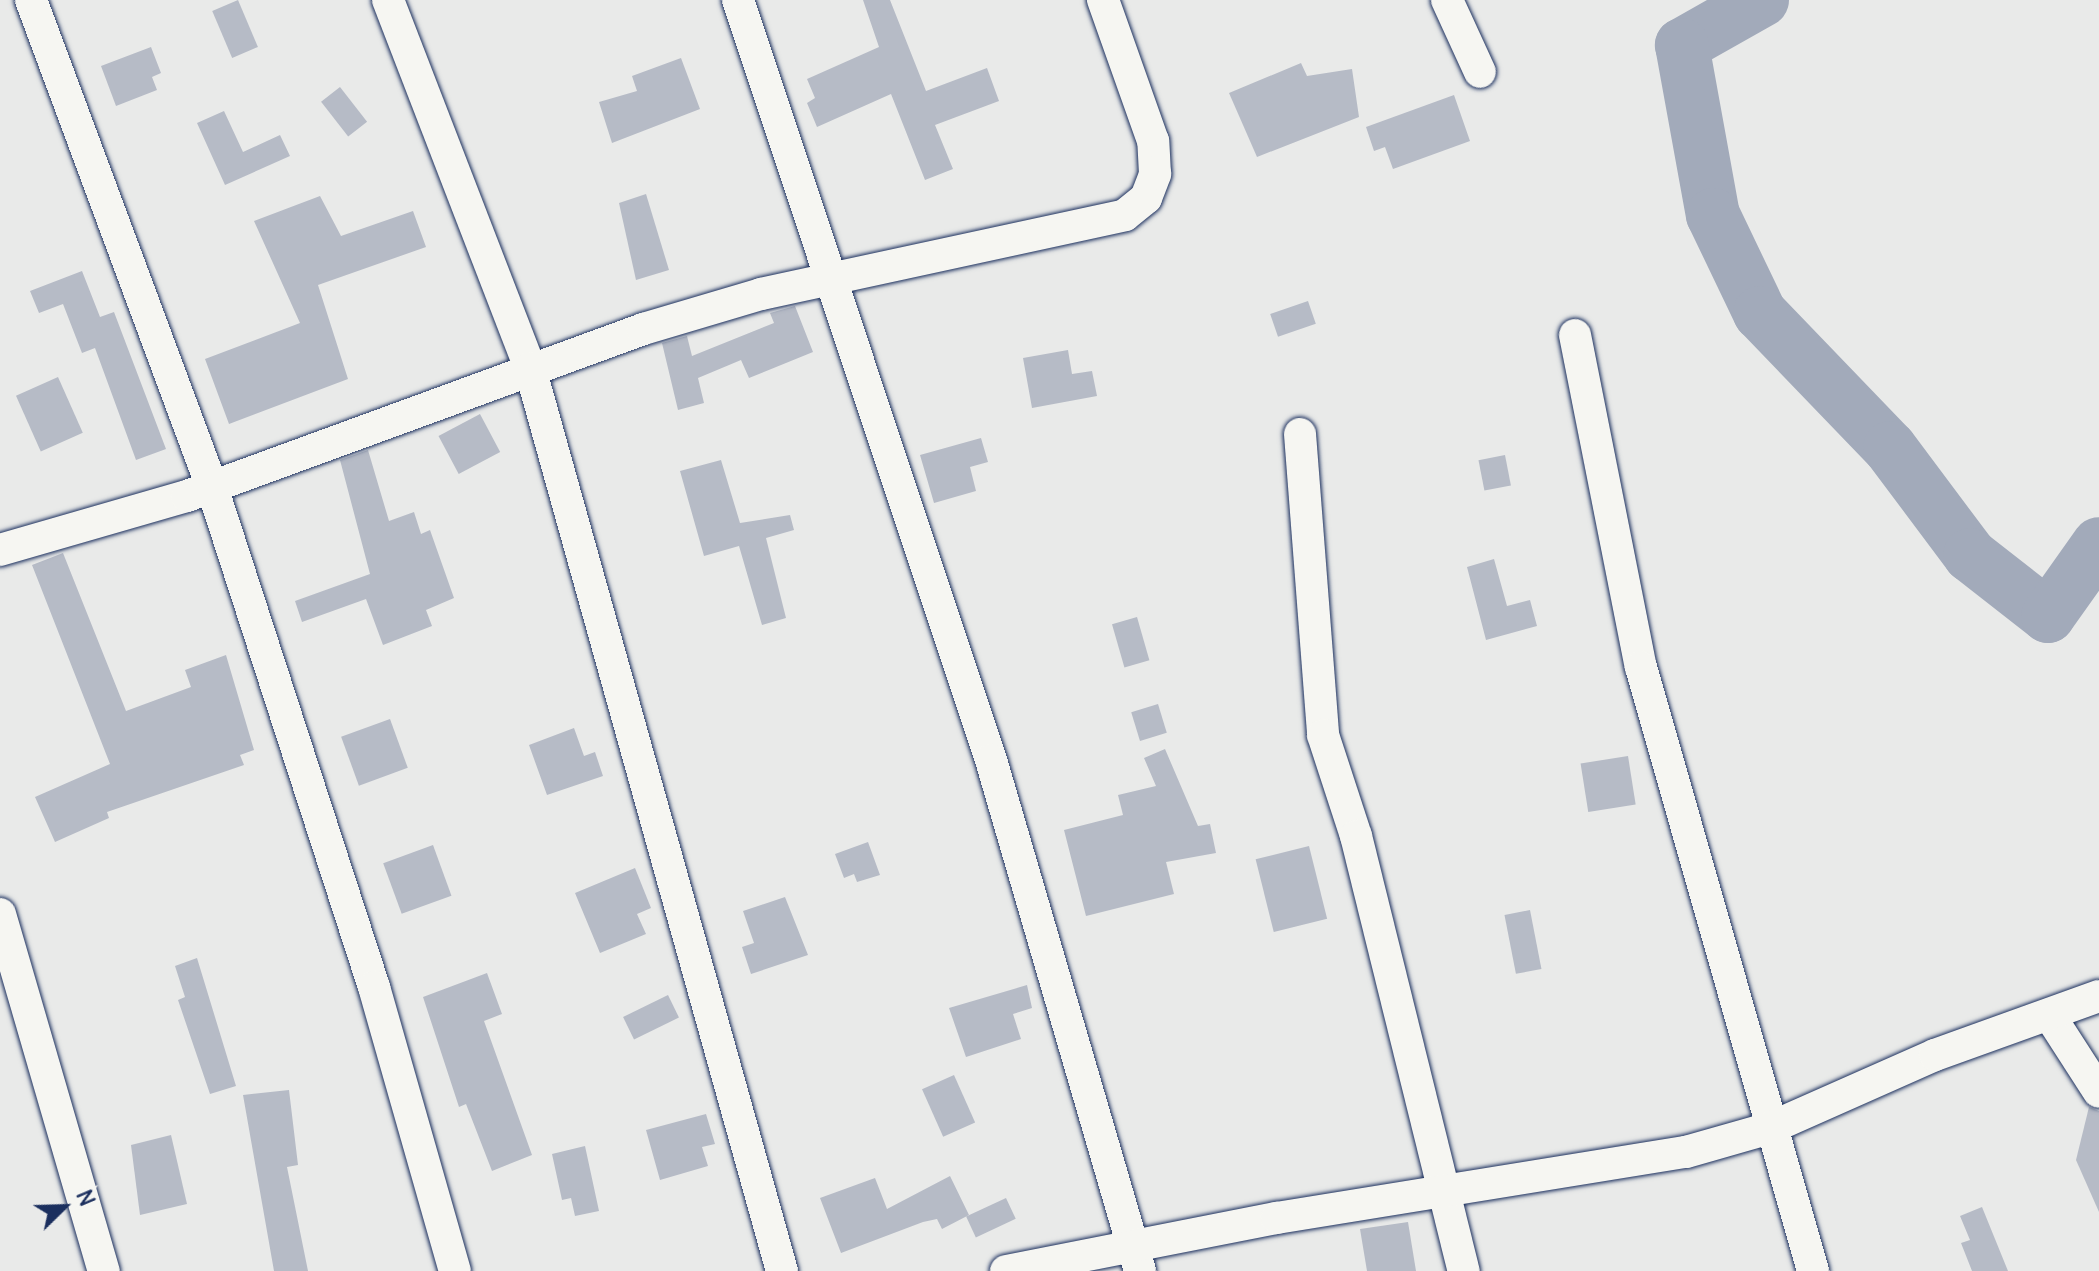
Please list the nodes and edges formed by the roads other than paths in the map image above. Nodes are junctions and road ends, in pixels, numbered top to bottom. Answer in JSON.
{"nodes":[{"id":1,"x":31,"y":0,"type":"edge"},
{"id":2,"x":388,"y":0,"type":"edge"},
{"id":3,"x":738,"y":0,"type":"edge"},
{"id":4,"x":1103,"y":0,"type":"edge"},
{"id":5,"x":1447,"y":0,"type":"edge"},
{"id":6,"x":1480,"y":72,"type":"dead end"},
{"id":7,"x":828,"y":285,"type":"junction"},
{"id":8,"x":1575,"y":335,"type":"dead end"},
{"id":9,"x":530,"y":368,"type":"junction"},
{"id":10,"x":1300,"y":434,"type":"dead end"},
{"id":11,"x":212,"y":487,"type":"junction"},
{"id":12,"x":0,"y":550,"type":"edge"},
{"id":13,"x":0,"y":914,"type":"edge"},
{"id":14,"x":2099,"y":996,"type":"edge"},
{"id":15,"x":2050,"y":1016,"type":"junction"},
{"id":16,"x":2099,"y":1092,"type":"edge"},
{"id":17,"x":1770,"y":1128,"type":"junction"},
{"id":18,"x":1440,"y":1192,"type":"junction"},
{"id":19,"x":1136,"y":1257,"type":"edge"},
{"id":20,"x":104,"y":1271,"type":"edge"},
{"id":21,"x":455,"y":1271,"type":"edge"},
{"id":22,"x":782,"y":1271,"type":"edge"},
{"id":23,"x":1006,"y":1271,"type":"edge"},
{"id":24,"x":1464,"y":1271,"type":"edge"},
{"id":25,"x":1813,"y":1271,"type":"edge"}],
"edges":[{"from":1,"to":11,"type":"street"},
{"from":2,"to":9,"type":"street"},
{"from":3,"to":7,"type":"street"},
{"from":4,"to":7,"type":"street"},
{"from":5,"to":6,"type":"street"},
{"from":7,"to":9,"type":"street"},
{"from":7,"to":19,"type":"street"},
{"from":8,"to":17,"type":"street"},
{"from":9,"to":11,"type":"street"},
{"from":9,"to":22,"type":"street"},
{"from":10,"to":18,"type":"street"},
{"from":11,"to":12,"type":"street"},
{"from":11,"to":21,"type":"street"},
{"from":13,"to":20,"type":"street"},
{"from":14,"to":15,"type":"street"},
{"from":15,"to":16,"type":"street"},
{"from":15,"to":17,"type":"street"},
{"from":17,"to":18,"type":"street"},
{"from":17,"to":25,"type":"street"},
{"from":18,"to":19,"type":"street"},
{"from":18,"to":24,"type":"street"},
{"from":19,"to":23,"type":"street"}]}
